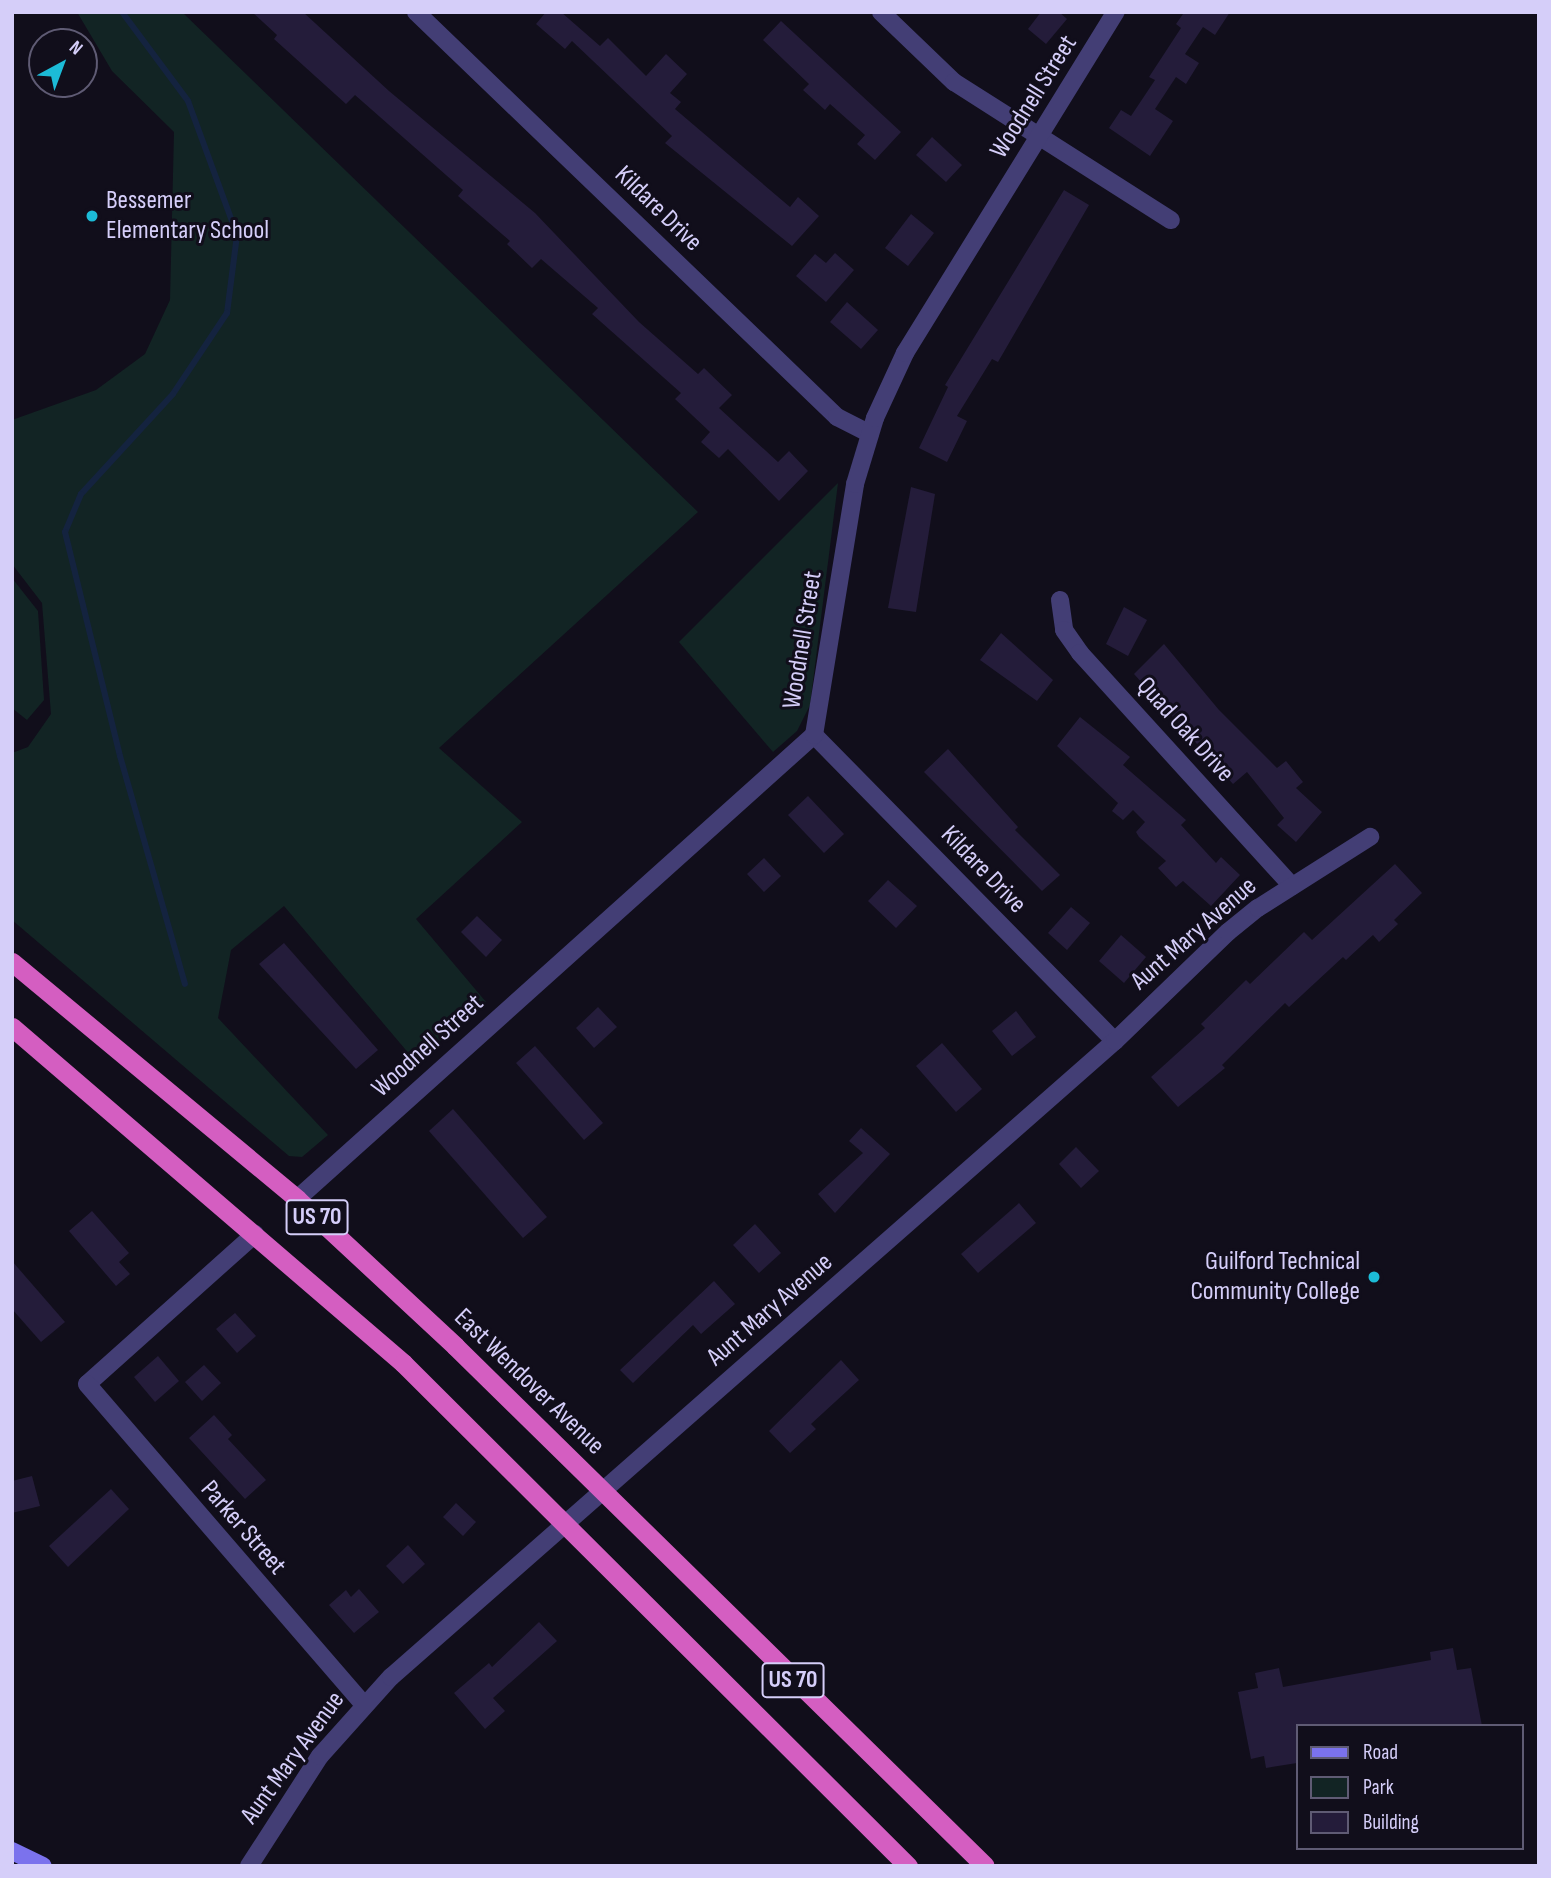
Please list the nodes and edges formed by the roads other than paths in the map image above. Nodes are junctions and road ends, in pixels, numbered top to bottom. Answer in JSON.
{"nodes":[{"id":1,"x":416,"y":12,"type":"edge"},
{"id":2,"x":881,"y":12,"type":"edge"},
{"id":3,"x":1116,"y":12,"type":"edge"},
{"id":4,"x":1039,"y":139,"type":"junction"},
{"id":5,"x":1171,"y":220,"type":"dead end"},
{"id":6,"x":870,"y":434,"type":"junction"},
{"id":7,"x":1060,"y":600,"type":"dead end"},
{"id":8,"x":814,"y":735,"type":"junction"},
{"id":9,"x":1370,"y":837,"type":"dead end"},
{"id":10,"x":1292,"y":886,"type":"junction"},
{"id":11,"x":12,"y":962,"type":"edge"},
{"id":12,"x":12,"y":1027,"type":"edge"},
{"id":13,"x":1115,"y":1041,"type":"junction"},
{"id":14,"x":297,"y":1199,"type":"junction"},
{"id":15,"x":255,"y":1234,"type":"junction"},
{"id":16,"x":604,"y":1492,"type":"junction"},
{"id":17,"x":565,"y":1526,"type":"junction"},
{"id":18,"x":363,"y":1704,"type":"junction"},
{"id":19,"x":12,"y":1851,"type":"edge"},
{"id":20,"x":43,"y":1866,"type":"edge"},
{"id":21,"x":249,"y":1866,"type":"edge"},
{"id":22,"x":908,"y":1866,"type":"edge"},
{"id":23,"x":985,"y":1866,"type":"edge"}],
"edges":[{"from":1,"to":6,"type":"street","name":"Kildare Drive"},
{"from":2,"to":4,"type":"street"},
{"from":3,"to":4,"type":"street","name":"Woodnell Street"},
{"from":4,"to":5,"type":"street"},
{"from":4,"to":6,"type":"street","name":"Woodnell Street"},
{"from":6,"to":8,"type":"street","name":"Woodnell Street"},
{"from":7,"to":10,"type":"street","name":"Quad Oak Drive"},
{"from":8,"to":13,"type":"street","name":"Kildare Drive"},
{"from":8,"to":14,"type":"street","name":"Woodnell Street"},
{"from":9,"to":10,"type":"street","name":"Aunt Mary Avenue"},
{"from":10,"to":13,"type":"street","name":"Aunt Mary Avenue"},
{"from":11,"to":14,"type":"highway","name":"East Wendover Avenue","number":"US 70"},
{"from":12,"to":15,"type":"highway","number":"US 70"},
{"from":13,"to":16,"type":"street","name":"Aunt Mary Avenue"},
{"from":14,"to":16,"type":"highway","name":"East Wendover Avenue","number":"US 70"},
{"from":15,"to":17,"type":"highway","number":"US 70"},
{"from":15,"to":18,"type":"street","name":"Parker Street"},
{"from":16,"to":17,"type":"street","name":"Aunt Mary Avenue"},
{"from":16,"to":23,"type":"highway","name":"East Wendover Avenue","number":"US 70"},
{"from":17,"to":18,"type":"street","name":"Aunt Mary Avenue"},
{"from":17,"to":22,"type":"highway","number":"US 70"},
{"from":18,"to":21,"type":"street","name":"Aunt Mary Avenue"},
{"from":19,"to":20,"type":"main road"}]}
